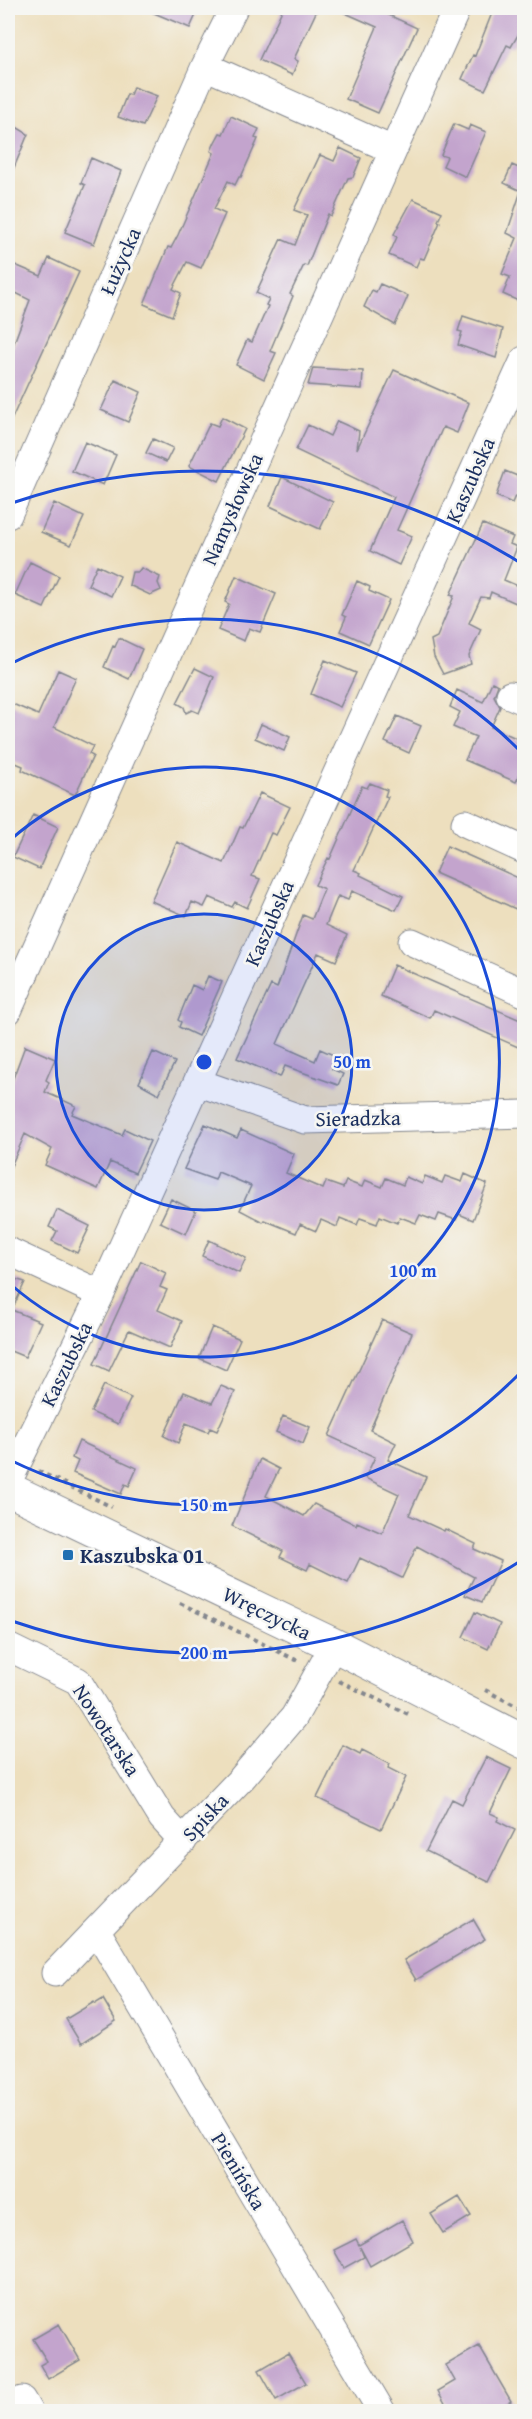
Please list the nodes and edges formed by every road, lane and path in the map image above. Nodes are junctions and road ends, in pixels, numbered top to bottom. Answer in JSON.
{"nodes":[{"id":1,"x":234,"y":8,"type":"edge"},
{"id":2,"x":457,"y":8,"type":"edge"},
{"id":3,"x":206,"y":66,"type":"junction"},
{"id":4,"x":393,"y":150,"type":"junction"},
{"id":5,"x":524,"y":363,"type":"edge"},
{"id":6,"x":8,"y":515,"type":"edge"},
{"id":7,"x":465,"y":823,"type":"dead end"},
{"id":8,"x":525,"y":850,"type":"edge"},
{"id":9,"x":412,"y":942,"type":"dead end"},
{"id":10,"x":525,"y":993,"type":"edge"},
{"id":11,"x":8,"y":1011,"type":"edge"},
{"id":12,"x":197,"y":1082,"type":"junction"},
{"id":13,"x":525,"y":1114,"type":"edge"},
{"id":14,"x":8,"y":1251,"type":"edge"},
{"id":15,"x":101,"y":1294,"type":"junction"},
{"id":16,"x":8,"y":1482,"type":"edge"},
{"id":17,"x":8,"y":1489,"type":"edge"},
{"id":18,"x":334,"y":1646,"type":"junction"},
{"id":19,"x":8,"y":1647,"type":"edge"},
{"id":20,"x":525,"y":1742,"type":"edge"},
{"id":21,"x":183,"y":1841,"type":"junction"},
{"id":22,"x":97,"y":1931,"type":"junction"},
{"id":23,"x":55,"y":1973,"type":"dead end"},
{"id":24,"x":382,"y":2412,"type":"edge"}],
"edges":[{"from":1,"to":3,"type":"street","name":"Łużycka"},
{"from":2,"to":4,"type":"street","name":"Namysłowska"},
{"from":3,"to":4,"type":"street"},
{"from":3,"to":6,"type":"street","name":"Łużycka"},
{"from":4,"to":11,"type":"street","name":"Namysłowska"},
{"from":5,"to":12,"type":"street","name":"Kaszubska"},
{"from":7,"to":8,"type":"street"},
{"from":9,"to":10,"type":"street"},
{"from":12,"to":13,"type":"street","name":"Sieradzka"},
{"from":12,"to":15,"type":"street","name":"Kaszubska"},
{"from":14,"to":15,"type":"street"},
{"from":15,"to":16,"type":"street","name":"Kaszubska"},
{"from":17,"to":18,"type":"main road","name":"Wręczycka"},
{"from":18,"to":20,"type":"main road","name":"Wręczycka"},
{"from":18,"to":21,"type":"street","name":"Spiska"},
{"from":19,"to":21,"type":"street","name":"Nowotarska"},
{"from":21,"to":22,"type":"street","name":"Spiska"},
{"from":22,"to":23,"type":"street","name":"Spiska"},
{"from":22,"to":24,"type":"street","name":"Pienińska"}]}
